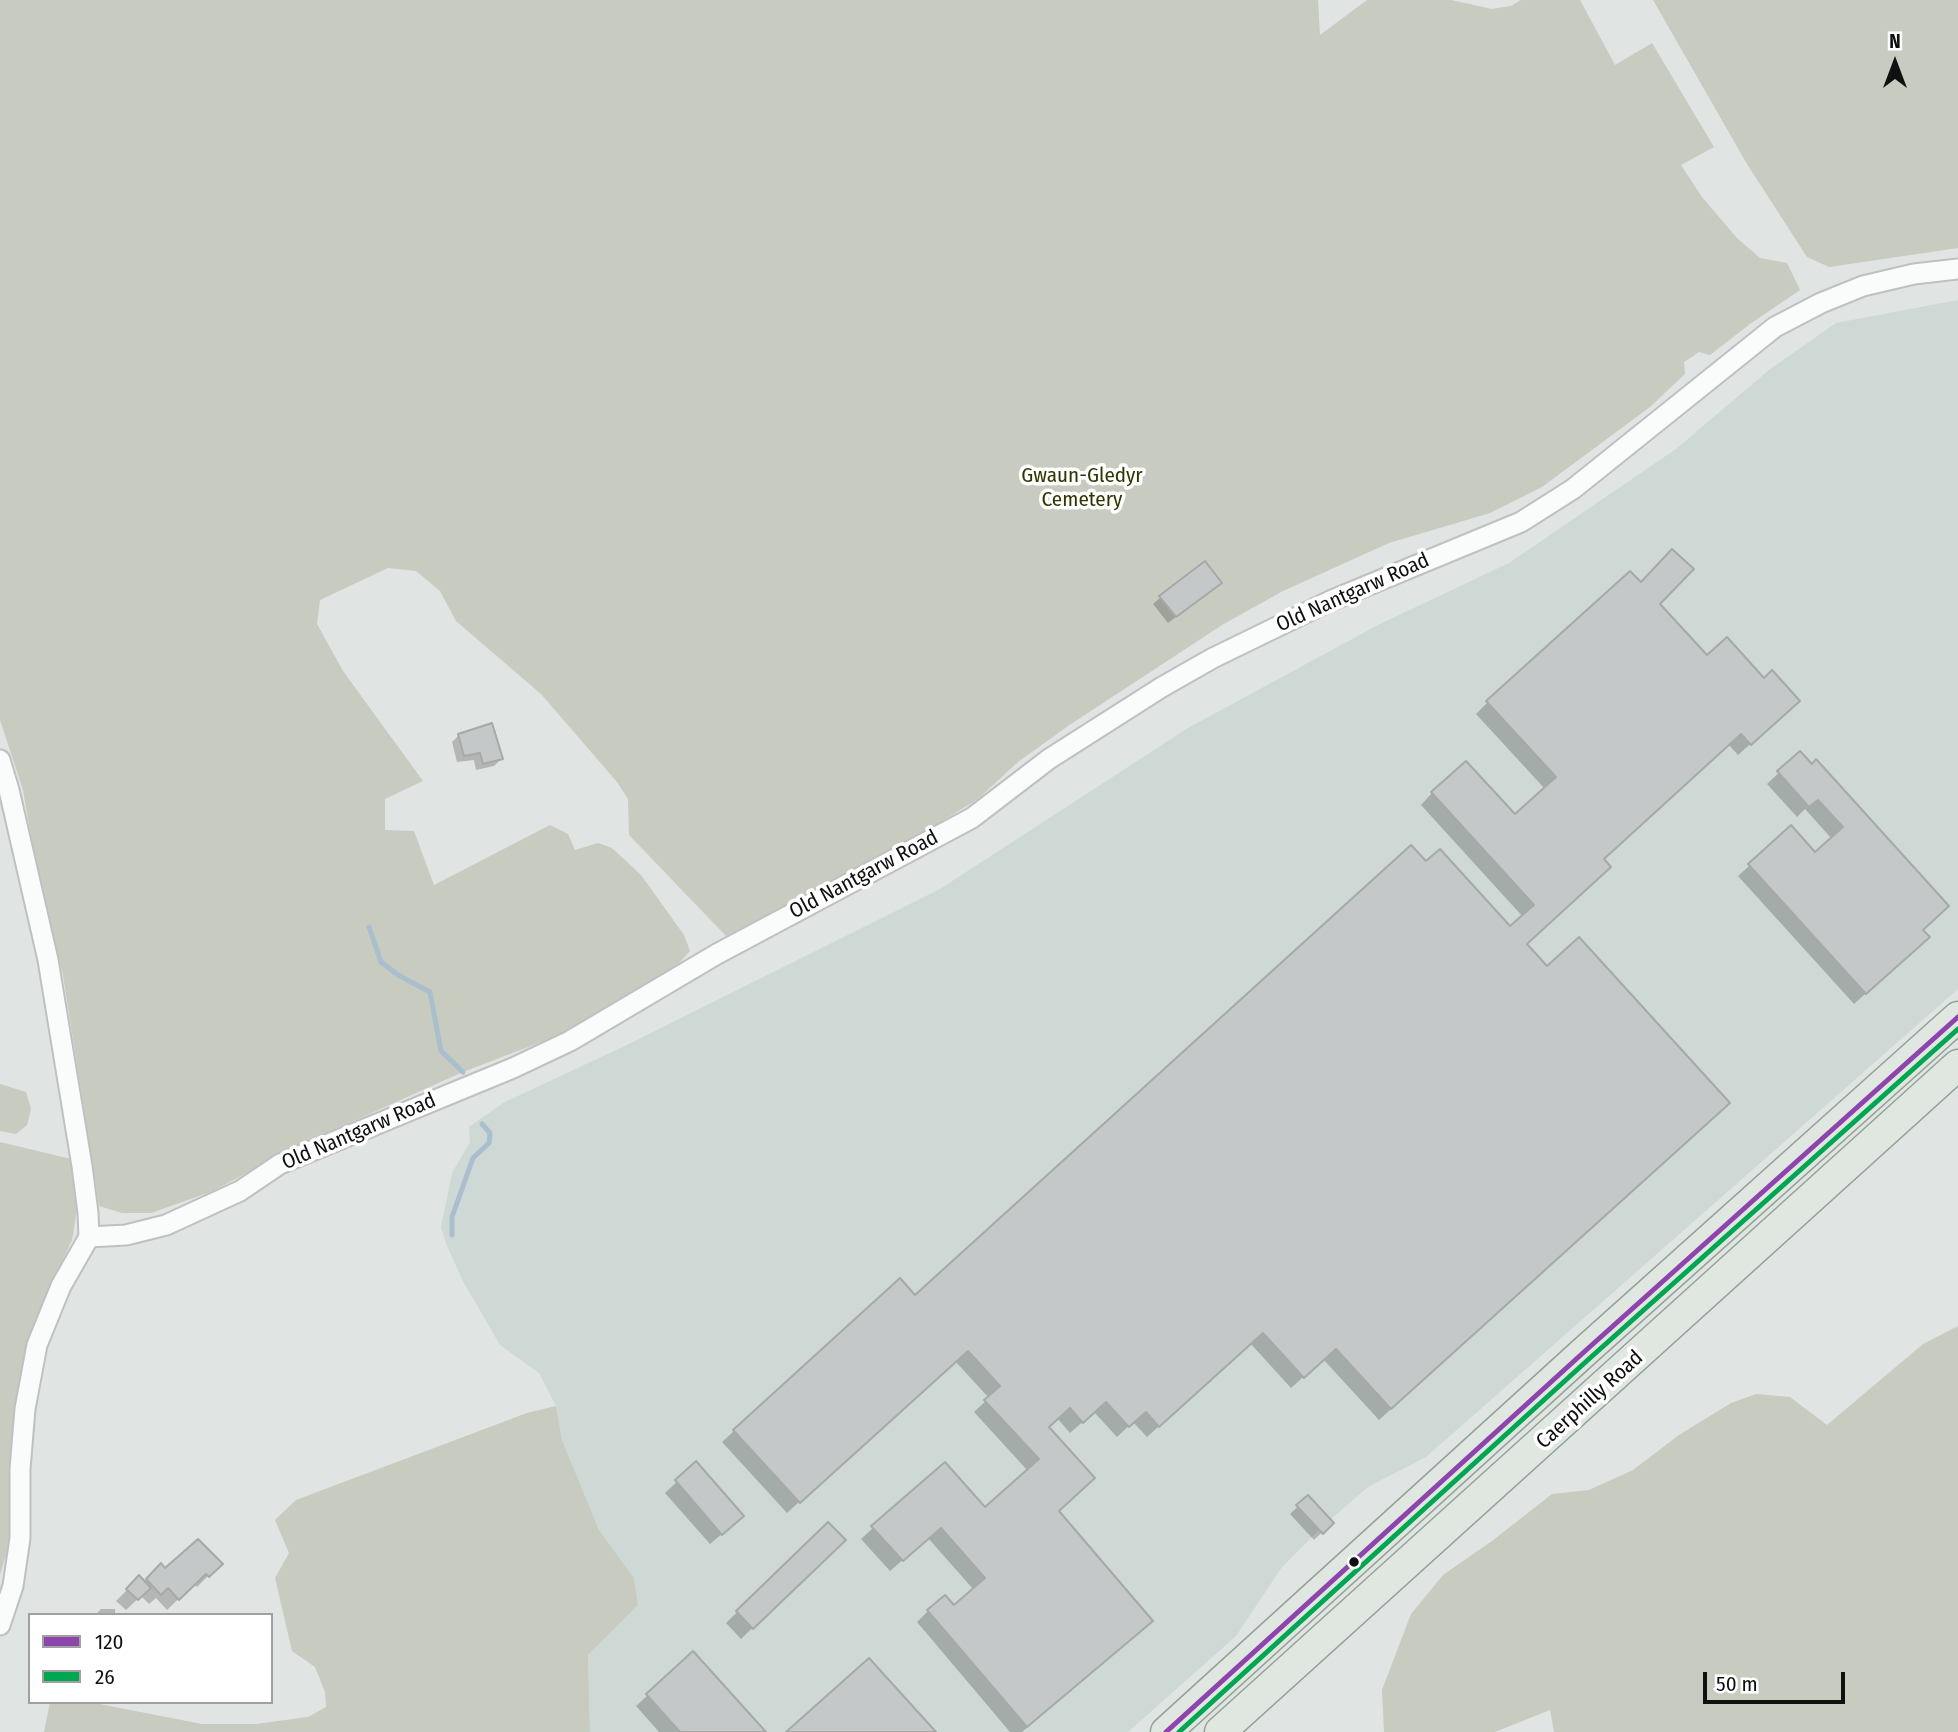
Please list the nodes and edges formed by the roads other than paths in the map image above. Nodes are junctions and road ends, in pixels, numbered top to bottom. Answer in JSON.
{"nodes":[{"id":1,"x":1958,"y":270,"type":"edge"},
{"id":2,"x":0,"y":760,"type":"edge"},
{"id":3,"x":1958,"y":1017,"type":"edge"},
{"id":4,"x":1958,"y":1065,"type":"edge"},
{"id":5,"x":89,"y":1237,"type":"junction"},
{"id":6,"x":0,"y":1625,"type":"edge"},
{"id":7,"x":1166,"y":1732,"type":"edge"},
{"id":8,"x":1220,"y":1732,"type":"edge"}],
"edges":[{"from":1,"to":5,"type":"street","name":"Old Nantgarw Road"},
{"from":2,"to":5,"type":"street"},
{"from":3,"to":7,"type":"main road","name":"Caerphilly Road"},
{"from":4,"to":8,"type":"main road","name":"Caerphilly Road"},
{"from":5,"to":6,"type":"street"}]}
